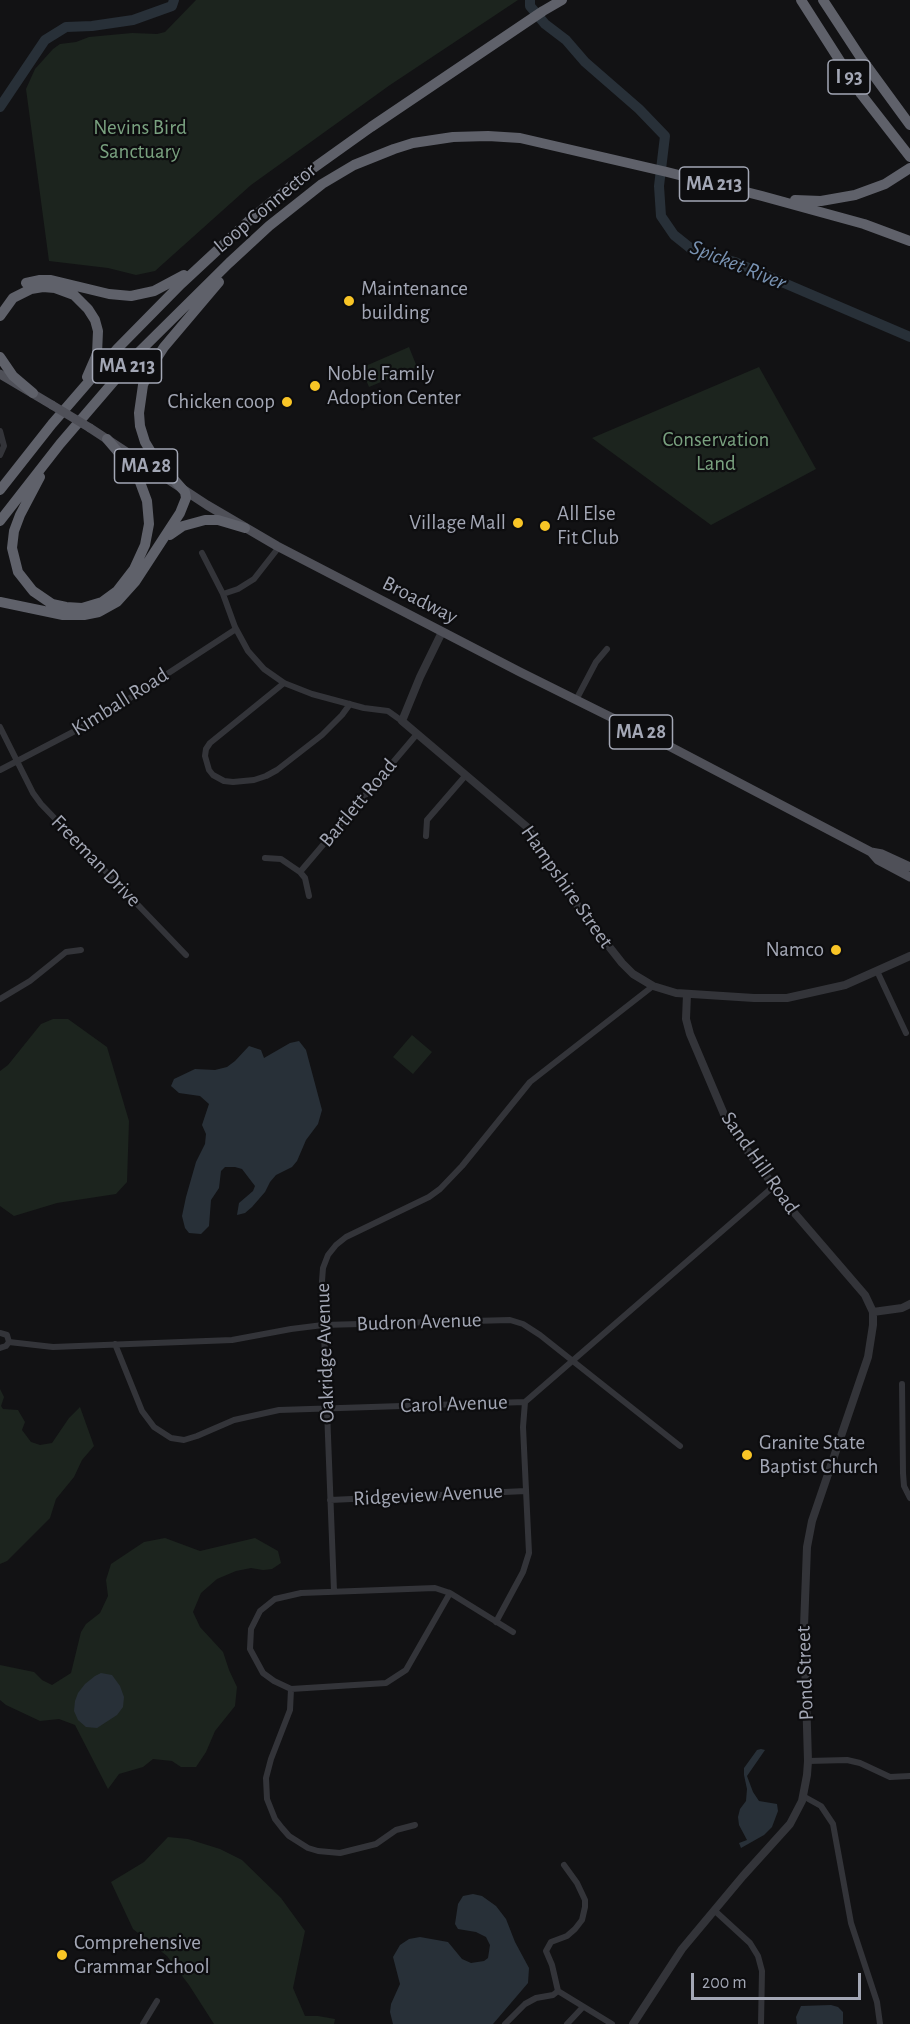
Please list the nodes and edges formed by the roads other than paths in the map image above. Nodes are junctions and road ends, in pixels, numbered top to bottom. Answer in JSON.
{"nodes":[{"id":1,"x":554,"y":0,"type":"edge"},
{"id":2,"x":562,"y":0,"type":"edge"},
{"id":3,"x":801,"y":0,"type":"edge"},
{"id":4,"x":824,"y":0,"type":"edge"},
{"id":5,"x":543,"y":11,"type":"junction"},
{"id":6,"x":910,"y":125,"type":"edge"},
{"id":7,"x":907,"y":153,"type":"edge"},
{"id":8,"x":910,"y":168,"type":"edge"},
{"id":9,"x":762,"y":196,"type":"junction"},
{"id":10,"x":275,"y":221,"type":"junction"},
{"id":11,"x":910,"y":241,"type":"edge"},
{"id":12,"x":211,"y":255,"type":"junction"},
{"id":13,"x":0,"y":302,"type":"edge"},
{"id":14,"x":0,"y":316,"type":"edge"},
{"id":15,"x":0,"y":357,"type":"edge"},
{"id":16,"x":2,"y":378,"type":"edge"},
{"id":17,"x":33,"y":393,"type":"junction"},
{"id":18,"x":89,"y":410,"type":"junction"},
{"id":19,"x":52,"y":424,"type":"junction"},
{"id":20,"x":0,"y":431,"type":"edge"},
{"id":21,"x":107,"y":440,"type":"junction"},
{"id":22,"x":0,"y":455,"type":"edge"},
{"id":23,"x":0,"y":490,"type":"edge"},
{"id":24,"x":185,"y":492,"type":"junction"},
{"id":25,"x":0,"y":521,"type":"edge"},
{"id":26,"x":245,"y":528,"type":"junction"},
{"id":27,"x":160,"y":546,"type":"junction"},
{"id":28,"x":279,"y":547,"type":"junction"},
{"id":29,"x":202,"y":553,"type":"dead end"},
{"id":30,"x":223,"y":594,"type":"junction"},
{"id":31,"x":0,"y":602,"type":"edge"},
{"id":32,"x":236,"y":629,"type":"junction"},
{"id":33,"x":442,"y":632,"type":"junction"},
{"id":34,"x":607,"y":649,"type":"dead end"},
{"id":35,"x":284,"y":683,"type":"junction"},
{"id":36,"x":576,"y":700,"type":"junction"},
{"id":37,"x":350,"y":704,"type":"junction"},
{"id":38,"x":402,"y":721,"type":"junction"},
{"id":39,"x":0,"y":727,"type":"edge"},
{"id":40,"x":417,"y":734,"type":"junction"},
{"id":41,"x":17,"y":761,"type":"junction"},
{"id":42,"x":0,"y":770,"type":"edge"},
{"id":43,"x":466,"y":775,"type":"junction"},
{"id":44,"x":426,"y":836,"type":"dead end"},
{"id":45,"x":871,"y":852,"type":"junction"},
{"id":46,"x":266,"y":858,"type":"dead end"},
{"id":47,"x":910,"y":867,"type":"edge"},
{"id":48,"x":300,"y":872,"type":"junction"},
{"id":49,"x":910,"y":877,"type":"edge"},
{"id":50,"x":309,"y":896,"type":"dead end"},
{"id":51,"x":81,"y":950,"type":"dead end"},
{"id":52,"x":186,"y":955,"type":"dead end"},
{"id":53,"x":910,"y":957,"type":"edge"},
{"id":54,"x":878,"y":971,"type":"junction"},
{"id":55,"x":653,"y":986,"type":"junction"},
{"id":56,"x":687,"y":994,"type":"junction"},
{"id":57,"x":0,"y":999,"type":"edge"},
{"id":58,"x":906,"y":1033,"type":"dead end"},
{"id":59,"x":774,"y":1186,"type":"junction"},
{"id":60,"x":910,"y":1304,"type":"edge"},
{"id":61,"x":873,"y":1312,"type":"junction"},
{"id":62,"x":323,"y":1326,"type":"junction"},
{"id":63,"x":0,"y":1333,"type":"edge"},
{"id":64,"x":9,"y":1342,"type":"junction"},
{"id":65,"x":115,"y":1344,"type":"junction"},
{"id":66,"x":0,"y":1348,"type":"edge"},
{"id":67,"x":573,"y":1361,"type":"junction"},
{"id":68,"x":902,"y":1384,"type":"dead end"},
{"id":69,"x":525,"y":1402,"type":"junction"},
{"id":70,"x":327,"y":1409,"type":"junction"},
{"id":71,"x":680,"y":1446,"type":"dead end"},
{"id":72,"x":526,"y":1491,"type":"junction"},
{"id":73,"x":910,"y":1498,"type":"edge"},
{"id":74,"x":330,"y":1500,"type":"junction"},
{"id":75,"x":334,"y":1591,"type":"junction"},
{"id":76,"x":450,"y":1593,"type":"junction"},
{"id":77,"x":496,"y":1622,"type":"junction"},
{"id":78,"x":513,"y":1632,"type":"dead end"},
{"id":79,"x":291,"y":1689,"type":"junction"},
{"id":80,"x":808,"y":1761,"type":"junction"},
{"id":81,"x":910,"y":1776,"type":"edge"},
{"id":82,"x":803,"y":1796,"type":"junction"},
{"id":83,"x":415,"y":1825,"type":"dead end"},
{"id":84,"x":564,"y":1865,"type":"dead end"},
{"id":85,"x":714,"y":1910,"type":"junction"},
{"id":86,"x":558,"y":1991,"type":"junction"},
{"id":87,"x":157,"y":2001,"type":"dead end"},
{"id":88,"x":583,"y":2007,"type":"junction"},
{"id":89,"x":143,"y":2024,"type":"edge"},
{"id":90,"x":505,"y":2024,"type":"edge"},
{"id":91,"x":567,"y":2024,"type":"edge"},
{"id":92,"x":612,"y":2024,"type":"edge"},
{"id":93,"x":633,"y":2024,"type":"edge"},
{"id":94,"x":761,"y":2024,"type":"edge"},
{"id":95,"x":880,"y":2024,"type":"edge"}],
"edges":[{"from":1,"to":5,"type":"highway"},
{"from":2,"to":5,"type":"highway"},
{"from":3,"to":7,"type":"highway","number":"I 93"},
{"from":4,"to":6,"type":"highway","number":"I 93"},
{"from":5,"to":12,"type":"highway","name":"Loop Connector","number":"MA 213"},
{"from":8,"to":9,"type":"highway"},
{"from":9,"to":10,"type":"highway","name":"Loop Connector","number":"MA 213"},
{"from":9,"to":11,"type":"highway"},
{"from":10,"to":18,"type":"highway","name":"Loop Connector","number":"MA 213"},
{"from":10,"to":24,"type":"highway"},
{"from":12,"to":13,"type":"highway"},
{"from":12,"to":19,"type":"highway","name":"Loop Connector","number":"MA 213"},
{"from":14,"to":19,"type":"highway"},
{"from":15,"to":17,"type":"highway"},
{"from":16,"to":17,"type":"main road","name":"Broadway","number":"MA 28"},
{"from":17,"to":21,"type":"main road","name":"Broadway","number":"MA 28","bridge":true},
{"from":18,"to":21,"type":"highway"},
{"from":18,"to":25,"type":"highway","name":"Loop Connector","number":"MA 213"},
{"from":19,"to":23,"type":"highway","name":"Loop Connector","number":"MA 213"},
{"from":20,"to":22,"type":"street"},
{"from":21,"to":24,"type":"main road","name":"Broadway","number":"MA 28"},
{"from":24,"to":26,"type":"main road","name":"Broadway","number":"MA 28"},
{"from":24,"to":27,"type":"highway"},
{"from":26,"to":27,"type":"highway"},
{"from":26,"to":28,"type":"main road","name":"Broadway","number":"MA 28"},
{"from":27,"to":31,"type":"highway"},
{"from":28,"to":30,"type":"street"},
{"from":28,"to":33,"type":"main road","name":"Broadway","number":"MA 28"},
{"from":29,"to":30,"type":"street","name":"Hampshire Street"},
{"from":30,"to":32,"type":"street","name":"Hampshire Street"},
{"from":32,"to":35,"type":"street","name":"Hampshire Street"},
{"from":32,"to":41,"type":"street","name":"Kimball Road"},
{"from":33,"to":36,"type":"main road","name":"Broadway","number":"MA 28"},
{"from":33,"to":38,"type":"street"},
{"from":34,"to":36,"type":"street"},
{"from":35,"to":37,"type":"street","name":"Hampshire Street"},
{"from":35,"to":37,"type":"street"},
{"from":36,"to":45,"type":"main road","name":"Broadway","number":"MA 28"},
{"from":37,"to":38,"type":"street","name":"Hampshire Street"},
{"from":38,"to":40,"type":"street","name":"Hampshire Street"},
{"from":39,"to":41,"type":"street","name":"Freeman Drive"},
{"from":40,"to":43,"type":"street","name":"Hampshire Street"},
{"from":40,"to":48,"type":"street","name":"Bartlett Road"},
{"from":41,"to":42,"type":"street","name":"Kimball Road"},
{"from":41,"to":52,"type":"street","name":"Freeman Drive"},
{"from":43,"to":44,"type":"street"},
{"from":43,"to":55,"type":"street","name":"Hampshire Street"},
{"from":45,"to":47,"type":"main road"},
{"from":45,"to":49,"type":"main road"},
{"from":46,"to":48,"type":"street"},
{"from":48,"to":50,"type":"street"},
{"from":51,"to":57,"type":"street"},
{"from":53,"to":54,"type":"street","name":"Hampshire Street"},
{"from":54,"to":56,"type":"street","name":"Hampshire Street"},
{"from":54,"to":58,"type":"street"},
{"from":55,"to":56,"type":"street","name":"Hampshire Street"},
{"from":55,"to":62,"type":"street","name":"Oakridge Avenue"},
{"from":56,"to":59,"type":"street","name":"Sand Hill Road"},
{"from":59,"to":61,"type":"street","name":"Sand Hill Road"},
{"from":59,"to":67,"type":"street","name":"Carol Avenue"},
{"from":60,"to":61,"type":"street"},
{"from":61,"to":80,"type":"street","name":"Pond Street"},
{"from":62,"to":65,"type":"street","name":"Budron Avenue"},
{"from":62,"to":67,"type":"street","name":"Budron Avenue"},
{"from":62,"to":70,"type":"street","name":"Oakridge Avenue"},
{"from":63,"to":64,"type":"street"},
{"from":64,"to":65,"type":"street","name":"Budron Avenue"},
{"from":64,"to":66,"type":"street"},
{"from":65,"to":70,"type":"street","name":"Carol Avenue"},
{"from":67,"to":69,"type":"street","name":"Carol Avenue"},
{"from":67,"to":71,"type":"street","name":"Budron Avenue"},
{"from":68,"to":73,"type":"street"},
{"from":69,"to":70,"type":"street","name":"Carol Avenue"},
{"from":69,"to":72,"type":"street"},
{"from":70,"to":74,"type":"street","name":"Oakridge Avenue"},
{"from":72,"to":74,"type":"street","name":"Ridgeview Avenue"},
{"from":72,"to":77,"type":"street"},
{"from":74,"to":75,"type":"street","name":"Oakridge Avenue"},
{"from":75,"to":76,"type":"street"},
{"from":75,"to":79,"type":"street"},
{"from":76,"to":77,"type":"street"},
{"from":76,"to":79,"type":"street"},
{"from":77,"to":78,"type":"street"},
{"from":79,"to":83,"type":"street"},
{"from":80,"to":81,"type":"street"},
{"from":80,"to":82,"type":"street","name":"Pond Street"},
{"from":82,"to":85,"type":"street","name":"Pond Street"},
{"from":82,"to":95,"type":"street"},
{"from":84,"to":86,"type":"street"},
{"from":85,"to":93,"type":"street","name":"Pond Street"},
{"from":85,"to":94,"type":"street"},
{"from":86,"to":88,"type":"street"},
{"from":86,"to":90,"type":"street"},
{"from":87,"to":89,"type":"street"},
{"from":88,"to":91,"type":"street"},
{"from":88,"to":92,"type":"street"}]}
